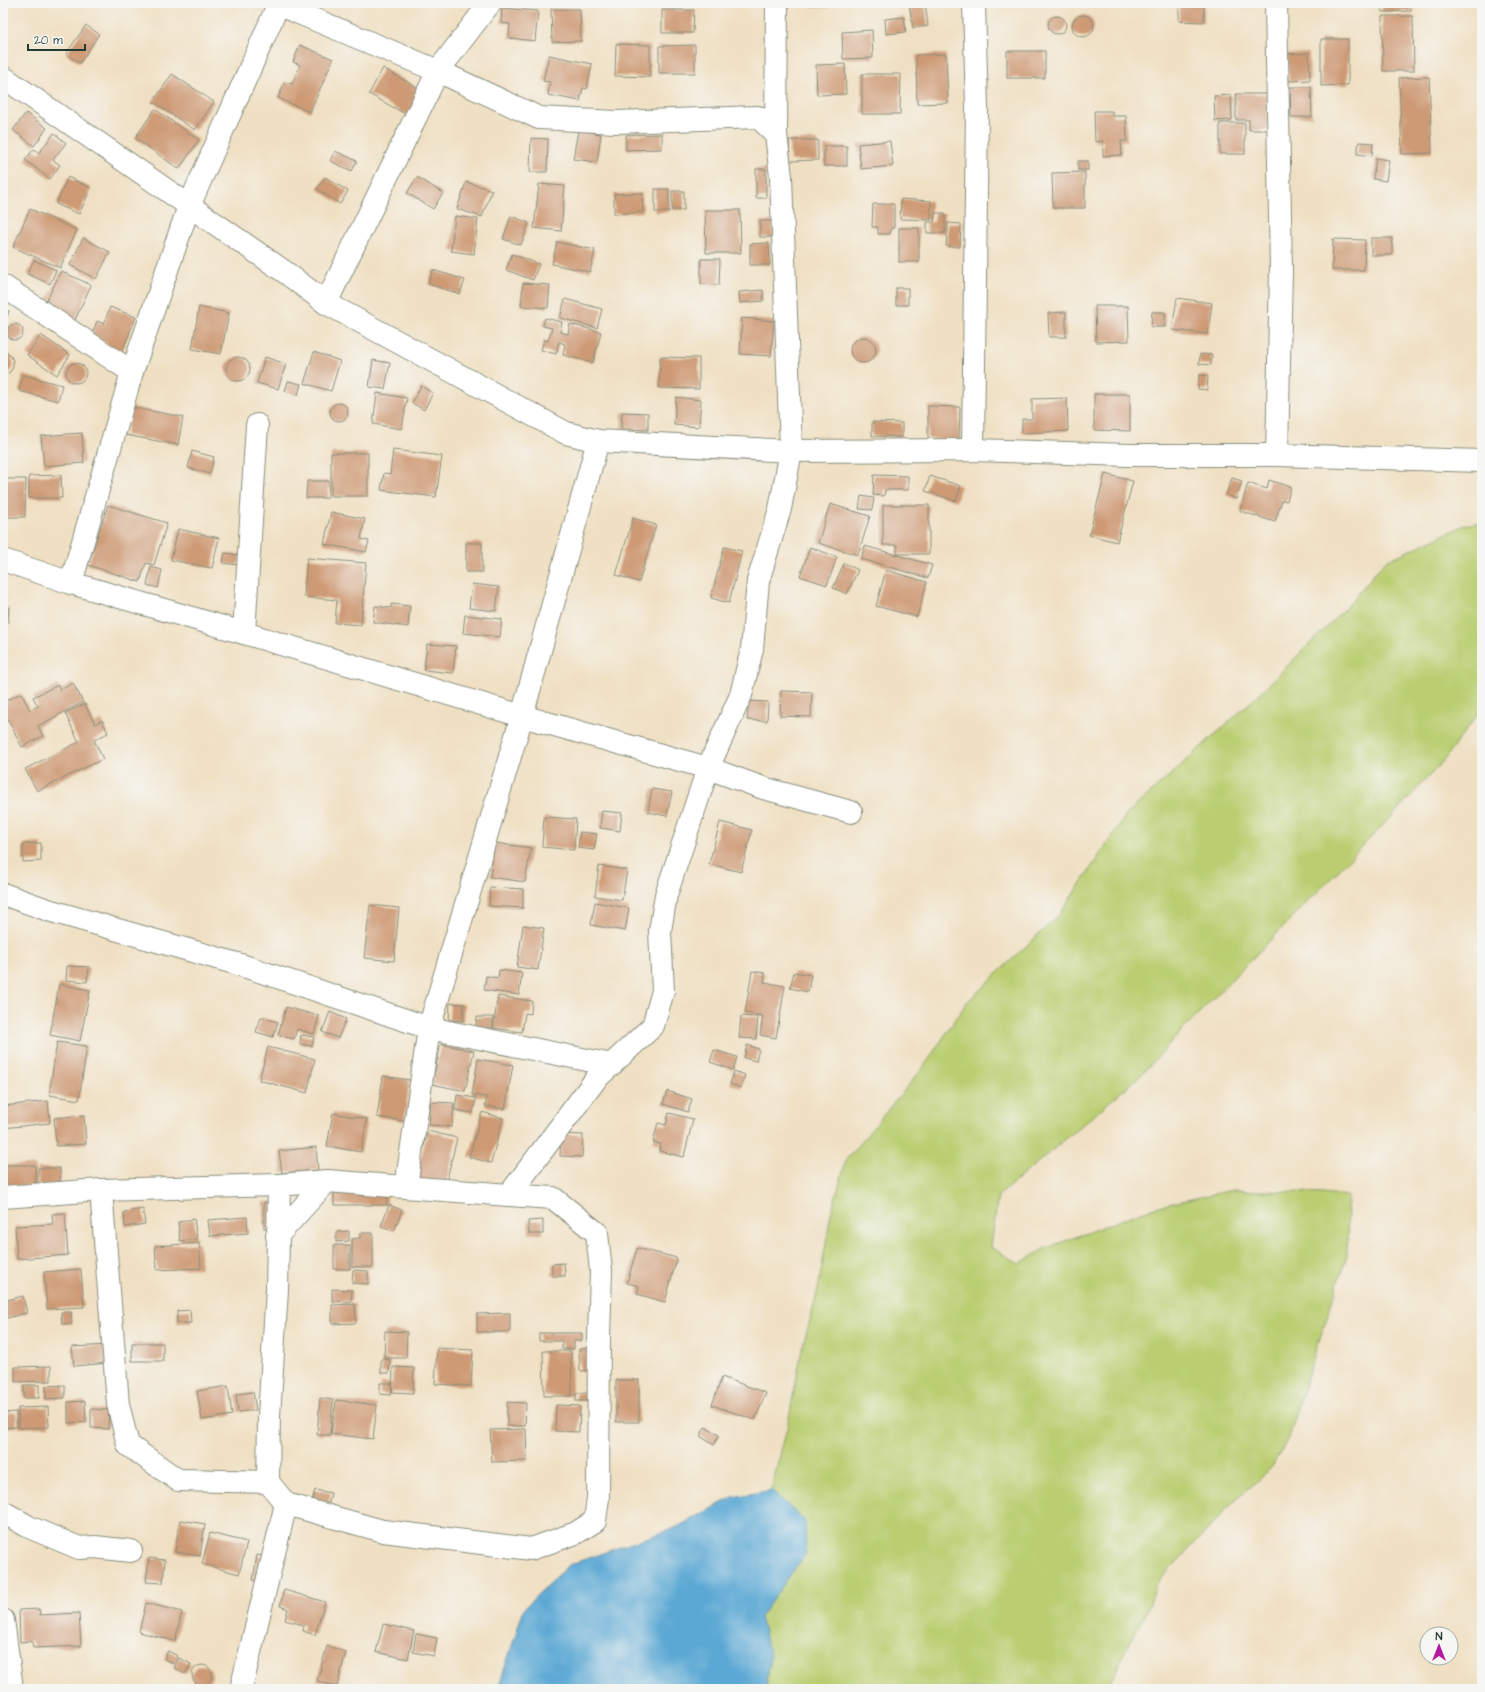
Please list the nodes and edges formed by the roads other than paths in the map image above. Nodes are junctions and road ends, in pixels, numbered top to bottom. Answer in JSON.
{"nodes":[{"id":1,"x":490,"y":3,"type":"edge"},
{"id":2,"x":777,"y":3,"type":"edge"},
{"id":3,"x":974,"y":3,"type":"edge"},
{"id":4,"x":1276,"y":3,"type":"edge"},
{"id":5,"x":277,"y":4,"type":"edge"},
{"id":6,"x":438,"y":71,"type":"junction"},
{"id":7,"x":3,"y":76,"type":"edge"},
{"id":8,"x":776,"y":134,"type":"junction"},
{"id":9,"x":189,"y":206,"type":"junction"},
{"id":10,"x":3,"y":286,"type":"edge"},
{"id":11,"x":326,"y":303,"type":"junction"},
{"id":12,"x":132,"y":372,"type":"junction"},
{"id":13,"x":258,"y":425,"type":"dead end"},
{"id":14,"x":598,"y":441,"type":"junction"},
{"id":15,"x":973,"y":450,"type":"junction"},
{"id":16,"x":791,"y":451,"type":"junction"},
{"id":17,"x":1277,"y":456,"type":"junction"},
{"id":18,"x":1482,"y":461,"type":"edge"},
{"id":19,"x":3,"y":560,"type":"edge"},
{"id":20,"x":71,"y":583,"type":"junction"},
{"id":21,"x":244,"y":632,"type":"junction"},
{"id":22,"x":522,"y":716,"type":"junction"},
{"id":23,"x":708,"y":768,"type":"junction"},
{"id":24,"x":851,"y":812,"type":"dead end"},
{"id":25,"x":3,"y":894,"type":"edge"},
{"id":26,"x":429,"y":1028,"type":"junction"},
{"id":27,"x":612,"y":1065,"type":"junction"},
{"id":28,"x":328,"y":1181,"type":"junction"},
{"id":29,"x":279,"y":1185,"type":"junction"},
{"id":30,"x":406,"y":1187,"type":"junction"},
{"id":31,"x":101,"y":1190,"type":"junction"},
{"id":32,"x":509,"y":1195,"type":"junction"},
{"id":33,"x":3,"y":1197,"type":"edge"},
{"id":34,"x":277,"y":1236,"type":"junction"},
{"id":35,"x":268,"y":1482,"type":"junction"},
{"id":36,"x":286,"y":1504,"type":"junction"},
{"id":37,"x":3,"y":1512,"type":"edge"},
{"id":38,"x":131,"y":1551,"type":"dead end"},
{"id":39,"x":3,"y":1620,"type":"edge"},
{"id":40,"x":12,"y":1689,"type":"edge"},
{"id":41,"x":241,"y":1689,"type":"edge"}],
"edges":[{"from":1,"to":6,"type":"street"},
{"from":2,"to":8,"type":"street"},
{"from":3,"to":15,"type":"street"},
{"from":4,"to":17,"type":"street"},
{"from":5,"to":6,"type":"street"},
{"from":5,"to":9,"type":"street"},
{"from":6,"to":8,"type":"street"},
{"from":6,"to":11,"type":"street"},
{"from":7,"to":9,"type":"street"},
{"from":8,"to":16,"type":"street"},
{"from":9,"to":11,"type":"street"},
{"from":9,"to":12,"type":"street"},
{"from":10,"to":12,"type":"street"},
{"from":11,"to":14,"type":"street"},
{"from":12,"to":20,"type":"street"},
{"from":13,"to":21,"type":"street"},
{"from":14,"to":16,"type":"street"},
{"from":14,"to":22,"type":"street"},
{"from":15,"to":16,"type":"street"},
{"from":15,"to":17,"type":"street"},
{"from":16,"to":23,"type":"street"},
{"from":17,"to":18,"type":"street"},
{"from":19,"to":20,"type":"street"},
{"from":20,"to":21,"type":"street"},
{"from":21,"to":22,"type":"street"},
{"from":22,"to":23,"type":"street"},
{"from":22,"to":26,"type":"street"},
{"from":23,"to":24,"type":"street"},
{"from":23,"to":27,"type":"street"},
{"from":25,"to":26,"type":"street"},
{"from":26,"to":27,"type":"street"},
{"from":26,"to":30,"type":"street"},
{"from":27,"to":32,"type":"street"},
{"from":28,"to":29,"type":"street"},
{"from":28,"to":30,"type":"street"},
{"from":28,"to":34,"type":"street"},
{"from":29,"to":31,"type":"street"},
{"from":29,"to":34,"type":"street"},
{"from":30,"to":32,"type":"street"},
{"from":31,"to":33,"type":"street"},
{"from":31,"to":35,"type":"street"},
{"from":32,"to":36,"type":"street"},
{"from":34,"to":35,"type":"street"},
{"from":35,"to":36,"type":"street"},
{"from":36,"to":41,"type":"street"},
{"from":37,"to":38,"type":"street"},
{"from":39,"to":40,"type":"street"}]}
